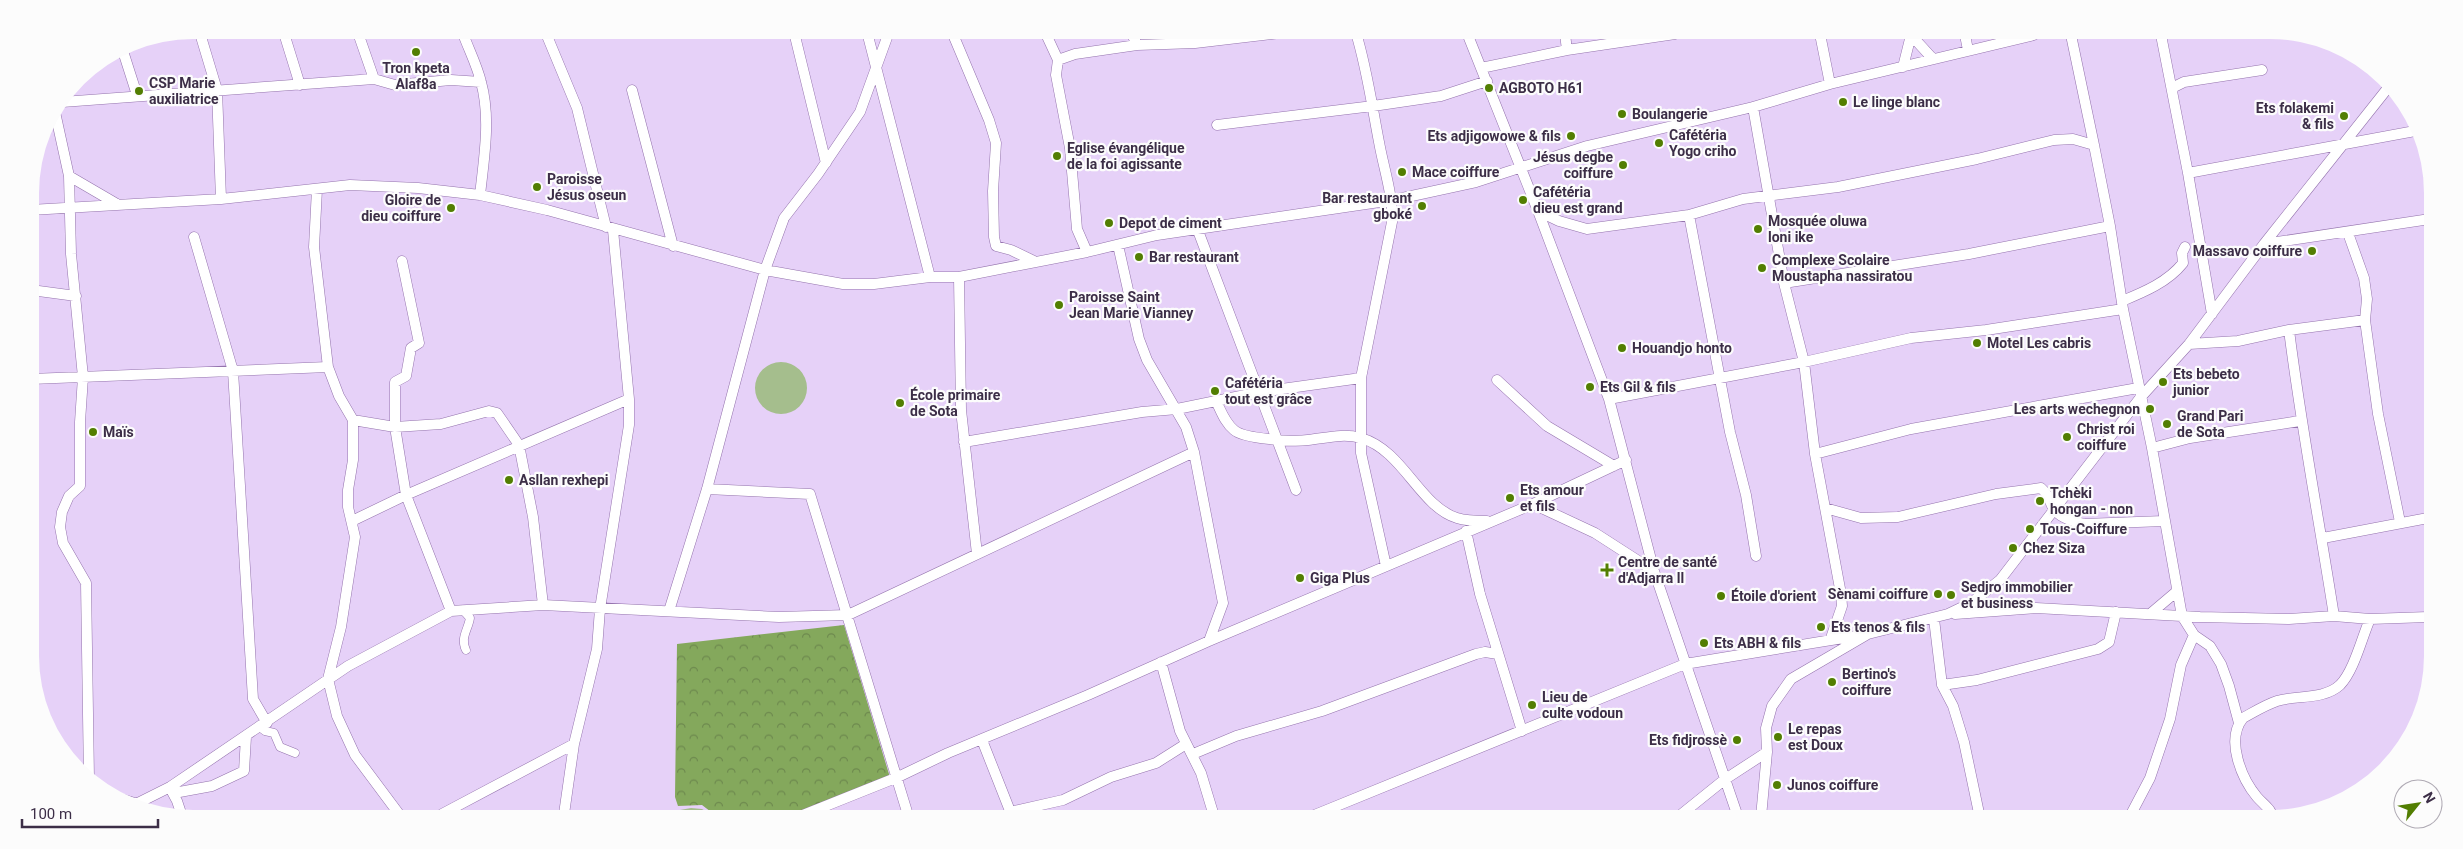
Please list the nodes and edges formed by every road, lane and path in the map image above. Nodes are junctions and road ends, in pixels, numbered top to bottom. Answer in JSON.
{"nodes":[{"id":1,"x":202,"y":39,"type":"edge"},
{"id":2,"x":286,"y":39,"type":"edge"},
{"id":3,"x":359,"y":39,"type":"edge"},
{"id":4,"x":465,"y":39,"type":"edge"},
{"id":5,"x":549,"y":39,"type":"edge"},
{"id":6,"x":796,"y":39,"type":"edge"},
{"id":7,"x":869,"y":39,"type":"edge"},
{"id":8,"x":886,"y":39,"type":"edge"},
{"id":9,"x":955,"y":39,"type":"edge"},
{"id":10,"x":1048,"y":39,"type":"edge"},
{"id":11,"x":1134,"y":39,"type":"edge"},
{"id":12,"x":1219,"y":39,"type":"edge"},
{"id":13,"x":1355,"y":39,"type":"edge"},
{"id":14,"x":1469,"y":39,"type":"edge"},
{"id":15,"x":1566,"y":39,"type":"edge"},
{"id":16,"x":1635,"y":39,"type":"edge"},
{"id":17,"x":1821,"y":39,"type":"edge"},
{"id":18,"x":1910,"y":39,"type":"edge"},
{"id":19,"x":1915,"y":39,"type":"edge"},
{"id":20,"x":1966,"y":39,"type":"edge"},
{"id":21,"x":2016,"y":39,"type":"edge"},
{"id":22,"x":2072,"y":39,"type":"edge"},
{"id":23,"x":2161,"y":39,"type":"edge"},
{"id":24,"x":1137,"y":45,"type":"junction"},
{"id":25,"x":1567,"y":50,"type":"junction"},
{"id":26,"x":1968,"y":50,"type":"junction"},
{"id":27,"x":124,"y":55,"type":"edge"},
{"id":28,"x":1933,"y":59,"type":"junction"},
{"id":29,"x":1058,"y":60,"type":"junction"},
{"id":30,"x":876,"y":65,"type":"junction"},
{"id":31,"x":1903,"y":67,"type":"junction"},
{"id":32,"x":1481,"y":68,"type":"junction"},
{"id":33,"x":2262,"y":70,"type":"dead end"},
{"id":34,"x":374,"y":79,"type":"junction"},
{"id":35,"x":1487,"y":81,"type":"junction"},
{"id":36,"x":481,"y":82,"type":"junction"},
{"id":37,"x":1830,"y":84,"type":"junction"},
{"id":38,"x":300,"y":85,"type":"junction"},
{"id":39,"x":2172,"y":88,"type":"junction"},
{"id":40,"x":218,"y":90,"type":"junction"},
{"id":41,"x":632,"y":90,"type":"dead end"},
{"id":42,"x":2386,"y":91,"type":"edge"},
{"id":43,"x":137,"y":95,"type":"junction"},
{"id":44,"x":69,"y":101,"type":"edge"},
{"id":45,"x":1373,"y":106,"type":"junction"},
{"id":46,"x":1753,"y":108,"type":"junction"},
{"id":47,"x":57,"y":121,"type":"edge"},
{"id":48,"x":1217,"y":125,"type":"dead end"},
{"id":49,"x":2411,"y":132,"type":"edge"},
{"id":50,"x":2094,"y":145,"type":"junction"},
{"id":51,"x":2342,"y":146,"type":"junction"},
{"id":52,"x":826,"y":163,"type":"junction"},
{"id":53,"x":1522,"y":169,"type":"junction"},
{"id":54,"x":2188,"y":173,"type":"junction"},
{"id":55,"x":69,"y":176,"type":"junction"},
{"id":56,"x":317,"y":189,"type":"junction"},
{"id":57,"x":480,"y":195,"type":"junction"},
{"id":58,"x":1769,"y":196,"type":"junction"},
{"id":59,"x":221,"y":199,"type":"junction"},
{"id":60,"x":1393,"y":200,"type":"junction"},
{"id":61,"x":118,"y":205,"type":"junction"},
{"id":62,"x":69,"y":207,"type":"junction"},
{"id":63,"x":39,"y":209,"type":"edge"},
{"id":64,"x":1538,"y":211,"type":"junction"},
{"id":65,"x":1689,"y":214,"type":"junction"},
{"id":66,"x":2424,"y":220,"type":"edge"},
{"id":67,"x":2110,"y":226,"type":"junction"},
{"id":68,"x":609,"y":228,"type":"junction"},
{"id":69,"x":1197,"y":228,"type":"junction"},
{"id":70,"x":2348,"y":233,"type":"junction"},
{"id":71,"x":194,"y":238,"type":"dead end"},
{"id":72,"x":2264,"y":244,"type":"junction"},
{"id":73,"x":673,"y":246,"type":"junction"},
{"id":74,"x":1118,"y":246,"type":"junction"},
{"id":75,"x":2185,"y":247,"type":"dead end"},
{"id":76,"x":1087,"y":252,"type":"junction"},
{"id":77,"x":402,"y":261,"type":"dead end"},
{"id":78,"x":1036,"y":262,"type":"junction"},
{"id":79,"x":765,"y":270,"type":"junction"},
{"id":80,"x":930,"y":277,"type":"junction"},
{"id":81,"x":959,"y":277,"type":"junction"},
{"id":82,"x":1784,"y":283,"type":"junction"},
{"id":83,"x":39,"y":291,"type":"edge"},
{"id":84,"x":76,"y":296,"type":"junction"},
{"id":85,"x":2122,"y":305,"type":"junction"},
{"id":86,"x":2212,"y":314,"type":"junction"},
{"id":87,"x":2365,"y":320,"type":"junction"},
{"id":88,"x":2289,"y":330,"type":"junction"},
{"id":89,"x":2189,"y":344,"type":"junction"},
{"id":90,"x":1804,"y":362,"type":"junction"},
{"id":91,"x":328,"y":367,"type":"junction"},
{"id":92,"x":232,"y":371,"type":"junction"},
{"id":93,"x":83,"y":377,"type":"junction"},
{"id":94,"x":1719,"y":377,"type":"junction"},
{"id":95,"x":39,"y":378,"type":"edge"},
{"id":96,"x":1361,"y":378,"type":"junction"},
{"id":97,"x":1497,"y":380,"type":"dead end"},
{"id":98,"x":1260,"y":392,"type":"junction"},
{"id":99,"x":2139,"y":393,"type":"junction"},
{"id":100,"x":629,"y":399,"type":"junction"},
{"id":101,"x":1609,"y":399,"type":"junction"},
{"id":102,"x":1216,"y":401,"type":"junction"},
{"id":103,"x":1177,"y":409,"type":"junction"},
{"id":104,"x":353,"y":420,"type":"junction"},
{"id":105,"x":2300,"y":421,"type":"junction"},
{"id":106,"x":395,"y":427,"type":"junction"},
{"id":107,"x":1278,"y":438,"type":"junction"},
{"id":108,"x":1360,"y":438,"type":"junction"},
{"id":109,"x":964,"y":442,"type":"junction"},
{"id":110,"x":519,"y":445,"type":"junction"},
{"id":111,"x":2152,"y":448,"type":"junction"},
{"id":112,"x":1194,"y":452,"type":"junction"},
{"id":113,"x":1815,"y":454,"type":"junction"},
{"id":114,"x":1626,"y":460,"type":"junction"},
{"id":115,"x":1614,"y":466,"type":"junction"},
{"id":116,"x":707,"y":489,"type":"junction"},
{"id":117,"x":1296,"y":490,"type":"dead end"},
{"id":118,"x":406,"y":495,"type":"junction"},
{"id":119,"x":1533,"y":504,"type":"junction"},
{"id":120,"x":1825,"y":508,"type":"junction"},
{"id":121,"x":2054,"y":510,"type":"junction"},
{"id":122,"x":2424,"y":519,"type":"edge"},
{"id":123,"x":352,"y":521,"type":"junction"},
{"id":124,"x":2164,"y":521,"type":"junction"},
{"id":125,"x":1490,"y":522,"type":"junction"},
{"id":126,"x":2400,"y":522,"type":"junction"},
{"id":127,"x":1466,"y":532,"type":"junction"},
{"id":128,"x":2323,"y":538,"type":"junction"},
{"id":129,"x":977,"y":554,"type":"junction"},
{"id":130,"x":1756,"y":556,"type":"dead end"},
{"id":131,"x":1386,"y":566,"type":"junction"},
{"id":132,"x":1654,"y":571,"type":"junction"},
{"id":133,"x":2176,"y":592,"type":"junction"},
{"id":134,"x":543,"y":605,"type":"junction"},
{"id":135,"x":600,"y":609,"type":"junction"},
{"id":136,"x":463,"y":610,"type":"junction"},
{"id":137,"x":451,"y":611,"type":"junction"},
{"id":138,"x":670,"y":611,"type":"junction"},
{"id":139,"x":2116,"y":612,"type":"junction"},
{"id":140,"x":1948,"y":614,"type":"junction"},
{"id":141,"x":2150,"y":614,"type":"junction"},
{"id":142,"x":848,"y":615,"type":"junction"},
{"id":143,"x":2182,"y":616,"type":"junction"},
{"id":144,"x":2334,"y":616,"type":"junction"},
{"id":145,"x":2424,"y":617,"type":"edge"},
{"id":146,"x":1934,"y":619,"type":"junction"},
{"id":147,"x":2370,"y":619,"type":"junction"},
{"id":148,"x":1868,"y":634,"type":"junction"},
{"id":149,"x":2194,"y":635,"type":"junction"},
{"id":150,"x":1831,"y":638,"type":"junction"},
{"id":151,"x":1208,"y":641,"type":"junction"},
{"id":152,"x":466,"y":650,"type":"dead end"},
{"id":153,"x":1498,"y":654,"type":"junction"},
{"id":154,"x":1161,"y":662,"type":"junction"},
{"id":155,"x":1685,"y":664,"type":"junction"},
{"id":156,"x":328,"y":679,"type":"junction"},
{"id":157,"x":1942,"y":685,"type":"junction"},
{"id":158,"x":2239,"y":723,"type":"junction"},
{"id":159,"x":264,"y":725,"type":"junction"},
{"id":160,"x":1522,"y":731,"type":"junction"},
{"id":161,"x":246,"y":737,"type":"junction"},
{"id":162,"x":982,"y":740,"type":"junction"},
{"id":163,"x":574,"y":744,"type":"junction"},
{"id":164,"x":1186,"y":744,"type":"junction"},
{"id":165,"x":1767,"y":752,"type":"junction"},
{"id":166,"x":295,"y":753,"type":"dead end"},
{"id":167,"x":1193,"y":754,"type":"junction"},
{"id":168,"x":89,"y":769,"type":"edge"},
{"id":169,"x":898,"y":777,"type":"junction"},
{"id":170,"x":1724,"y":780,"type":"junction"},
{"id":171,"x":172,"y":790,"type":"junction"},
{"id":172,"x":143,"y":802,"type":"edge"},
{"id":173,"x":178,"y":809,"type":"edge"},
{"id":174,"x":396,"y":810,"type":"edge"},
{"id":175,"x":450,"y":810,"type":"edge"},
{"id":176,"x":565,"y":810,"type":"edge"},
{"id":177,"x":816,"y":810,"type":"edge"},
{"id":178,"x":907,"y":810,"type":"edge"},
{"id":179,"x":1009,"y":810,"type":"edge"},
{"id":180,"x":1026,"y":810,"type":"edge"},
{"id":181,"x":1212,"y":810,"type":"edge"},
{"id":182,"x":1327,"y":810,"type":"edge"},
{"id":183,"x":1688,"y":810,"type":"edge"},
{"id":184,"x":1735,"y":810,"type":"edge"},
{"id":185,"x":1762,"y":810,"type":"edge"},
{"id":186,"x":1978,"y":810,"type":"edge"},
{"id":187,"x":2133,"y":810,"type":"edge"},
{"id":188,"x":2269,"y":810,"type":"edge"}],
"edges":[{"from":1,"to":40,"type":"street"},
{"from":2,"to":38,"type":"street"},
{"from":3,"to":34,"type":"street"},
{"from":4,"to":36,"type":"street"},
{"from":5,"to":68,"type":"street"},
{"from":6,"to":52,"type":"street"},
{"from":7,"to":30,"type":"street"},
{"from":8,"to":30,"type":"street"},
{"from":9,"to":78,"type":"street"},
{"from":10,"to":29,"type":"street"},
{"from":11,"to":24,"type":"street"},
{"from":12,"to":24,"type":"street"},
{"from":13,"to":45,"type":"street"},
{"from":14,"to":32,"type":"street"},
{"from":15,"to":25,"type":"street"},
{"from":16,"to":25,"type":"street"},
{"from":17,"to":37,"type":"street"},
{"from":18,"to":31,"type":"street"},
{"from":19,"to":28,"type":"street"},
{"from":20,"to":26,"type":"street"},
{"from":21,"to":26,"type":"street"},
{"from":22,"to":50,"type":"street"},
{"from":23,"to":39,"type":"street"},
{"from":24,"to":29,"type":"street"},
{"from":25,"to":32,"type":"street"},
{"from":26,"to":28,"type":"street"},
{"from":27,"to":43,"type":"street"},
{"from":28,"to":31,"type":"street"},
{"from":29,"to":76,"type":"street"},
{"from":30,"to":52,"type":"street"},
{"from":30,"to":80,"type":"street"},
{"from":31,"to":37,"type":"street"},
{"from":32,"to":35,"type":"street"},
{"from":33,"to":39,"type":"street"},
{"from":34,"to":36,"type":"street"},
{"from":34,"to":38,"type":"street"},
{"from":35,"to":45,"type":"street"},
{"from":35,"to":53,"type":"street"},
{"from":36,"to":57,"type":"street"},
{"from":37,"to":46,"type":"street"},
{"from":38,"to":40,"type":"street"},
{"from":39,"to":54,"type":"street"},
{"from":40,"to":43,"type":"street"},
{"from":40,"to":59,"type":"street"},
{"from":41,"to":73,"type":"street"},
{"from":42,"to":51,"type":"street"},
{"from":43,"to":44,"type":"street"},
{"from":45,"to":48,"type":"street"},
{"from":45,"to":60,"type":"street"},
{"from":46,"to":53,"type":"street"},
{"from":46,"to":58,"type":"street"},
{"from":47,"to":55,"type":"street"},
{"from":49,"to":51,"type":"street"},
{"from":50,"to":58,"type":"street"},
{"from":50,"to":67,"type":"street"},
{"from":51,"to":54,"type":"street"},
{"from":51,"to":72,"type":"street"},
{"from":52,"to":79,"type":"street"},
{"from":53,"to":60,"type":"street"},
{"from":53,"to":64,"type":"street"},
{"from":54,"to":86,"type":"street"},
{"from":55,"to":61,"type":"street"},
{"from":55,"to":62,"type":"street"},
{"from":56,"to":57,"type":"street"},
{"from":56,"to":59,"type":"street"},
{"from":56,"to":91,"type":"street"},
{"from":57,"to":68,"type":"street"},
{"from":58,"to":65,"type":"street"},
{"from":58,"to":82,"type":"street"},
{"from":59,"to":61,"type":"street"},
{"from":60,"to":69,"type":"street"},
{"from":60,"to":96,"type":"street"},
{"from":61,"to":62,"type":"street"},
{"from":62,"to":63,"type":"street"},
{"from":62,"to":84,"type":"street"},
{"from":64,"to":65,"type":"street"},
{"from":64,"to":101,"type":"street"},
{"from":65,"to":94,"type":"street"},
{"from":66,"to":70,"type":"street"},
{"from":67,"to":82,"type":"street"},
{"from":67,"to":85,"type":"street"},
{"from":68,"to":73,"type":"street"},
{"from":68,"to":100,"type":"street"},
{"from":69,"to":74,"type":"street"},
{"from":69,"to":98,"type":"street"},
{"from":70,"to":72,"type":"street"},
{"from":70,"to":87,"type":"street"},
{"from":71,"to":92,"type":"street"},
{"from":72,"to":86,"type":"street"},
{"from":73,"to":79,"type":"street"},
{"from":74,"to":76,"type":"street"},
{"from":74,"to":103,"type":"street"},
{"from":75,"to":85,"type":"street"},
{"from":76,"to":78,"type":"street"},
{"from":77,"to":106,"type":"street"},
{"from":78,"to":81,"type":"street"},
{"from":79,"to":80,"type":"street"},
{"from":79,"to":116,"type":"street"},
{"from":80,"to":81,"type":"street"},
{"from":81,"to":109,"type":"street"},
{"from":82,"to":90,"type":"street"},
{"from":83,"to":84,"type":"street"},
{"from":84,"to":93,"type":"street"},
{"from":85,"to":90,"type":"street"},
{"from":85,"to":99,"type":"street"},
{"from":86,"to":89,"type":"street"},
{"from":87,"to":88,"type":"street"},
{"from":87,"to":126,"type":"street"},
{"from":88,"to":89,"type":"street"},
{"from":88,"to":105,"type":"street"},
{"from":89,"to":99,"type":"street"},
{"from":90,"to":94,"type":"street"},
{"from":90,"to":113,"type":"street"},
{"from":91,"to":92,"type":"street"},
{"from":91,"to":104,"type":"street"},
{"from":92,"to":93,"type":"street"},
{"from":92,"to":159,"type":"street"},
{"from":93,"to":95,"type":"street"},
{"from":93,"to":168,"type":"street"},
{"from":94,"to":101,"type":"street"},
{"from":94,"to":130,"type":"street"},
{"from":96,"to":98,"type":"street"},
{"from":96,"to":108,"type":"street"},
{"from":97,"to":115,"type":"street"},
{"from":98,"to":102,"type":"street"},
{"from":98,"to":107,"type":"street"},
{"from":99,"to":111,"type":"street"},
{"from":99,"to":113,"type":"street"},
{"from":99,"to":121,"type":"street"},
{"from":100,"to":110,"type":"street"},
{"from":100,"to":135,"type":"street"},
{"from":101,"to":114,"type":"street"},
{"from":102,"to":103,"type":"street"},
{"from":102,"to":107,"type":"street"},
{"from":103,"to":109,"type":"street"},
{"from":103,"to":112,"type":"street"},
{"from":104,"to":106,"type":"street"},
{"from":104,"to":123,"type":"street"},
{"from":105,"to":111,"type":"street"},
{"from":105,"to":128,"type":"street"},
{"from":106,"to":110,"type":"street"},
{"from":106,"to":118,"type":"street"},
{"from":107,"to":108,"type":"street"},
{"from":107,"to":117,"type":"street"},
{"from":108,"to":125,"type":"street"},
{"from":108,"to":131,"type":"street"},
{"from":109,"to":129,"type":"street"},
{"from":110,"to":118,"type":"street"},
{"from":110,"to":134,"type":"street"},
{"from":111,"to":124,"type":"street"},
{"from":112,"to":129,"type":"street"},
{"from":112,"to":151,"type":"street"},
{"from":113,"to":120,"type":"street"},
{"from":114,"to":115,"type":"street"},
{"from":114,"to":132,"type":"street"},
{"from":115,"to":119,"type":"street"},
{"from":116,"to":138,"type":"street"},
{"from":116,"to":142,"type":"street"},
{"from":118,"to":123,"type":"street"},
{"from":118,"to":137,"type":"street"},
{"from":119,"to":125,"type":"street"},
{"from":119,"to":132,"type":"street"},
{"from":120,"to":121,"type":"street"},
{"from":120,"to":150,"type":"street"},
{"from":121,"to":124,"type":"street"},
{"from":121,"to":140,"type":"street"},
{"from":122,"to":126,"type":"street"},
{"from":123,"to":156,"type":"street"},
{"from":124,"to":133,"type":"street"},
{"from":125,"to":127,"type":"street"},
{"from":126,"to":128,"type":"street"},
{"from":127,"to":131,"type":"street"},
{"from":127,"to":153,"type":"street"},
{"from":128,"to":144,"type":"street"},
{"from":129,"to":142,"type":"street"},
{"from":131,"to":151,"type":"street"},
{"from":132,"to":155,"type":"street"},
{"from":133,"to":141,"type":"street"},
{"from":133,"to":143,"type":"street"},
{"from":134,"to":135,"type":"street"},
{"from":134,"to":136,"type":"street"},
{"from":135,"to":138,"type":"street"},
{"from":135,"to":163,"type":"street"},
{"from":136,"to":137,"type":"street"},
{"from":136,"to":152,"type":"street"},
{"from":137,"to":156,"type":"street"},
{"from":138,"to":142,"type":"street"},
{"from":139,"to":140,"type":"street"},
{"from":139,"to":141,"type":"street"},
{"from":139,"to":157,"type":"street"},
{"from":140,"to":146,"type":"street"},
{"from":141,"to":143,"type":"street"},
{"from":142,"to":169,"type":"street"},
{"from":143,"to":144,"type":"street"},
{"from":143,"to":149,"type":"street"},
{"from":144,"to":147,"type":"street"},
{"from":145,"to":147,"type":"street"},
{"from":146,"to":148,"type":"street"},
{"from":146,"to":157,"type":"street"},
{"from":147,"to":158,"type":"street"},
{"from":148,"to":150,"type":"street"},
{"from":148,"to":165,"type":"street"},
{"from":149,"to":158,"type":"street"},
{"from":149,"to":187,"type":"street"},
{"from":150,"to":155,"type":"street"},
{"from":151,"to":154,"type":"street"},
{"from":153,"to":160,"type":"street"},
{"from":153,"to":167,"type":"street"},
{"from":154,"to":162,"type":"street"},
{"from":154,"to":164,"type":"street"},
{"from":155,"to":160,"type":"street"},
{"from":155,"to":170,"type":"street"},
{"from":156,"to":159,"type":"street"},
{"from":156,"to":174,"type":"street"},
{"from":157,"to":186,"type":"street"},
{"from":158,"to":188,"type":"street"},
{"from":159,"to":161,"type":"street"},
{"from":159,"to":166,"type":"street"},
{"from":160,"to":182,"type":"street"},
{"from":161,"to":171,"type":"street"},
{"from":161,"to":171,"type":"street"},
{"from":162,"to":169,"type":"street"},
{"from":162,"to":179,"type":"street"},
{"from":163,"to":175,"type":"street"},
{"from":163,"to":176,"type":"street"},
{"from":164,"to":167,"type":"street"},
{"from":164,"to":180,"type":"street"},
{"from":165,"to":170,"type":"street"},
{"from":165,"to":185,"type":"street"},
{"from":167,"to":181,"type":"street"},
{"from":169,"to":177,"type":"street"},
{"from":169,"to":178,"type":"street"},
{"from":170,"to":183,"type":"street"},
{"from":170,"to":184,"type":"street"},
{"from":171,"to":172,"type":"street"},
{"from":171,"to":173,"type":"street"}]}
